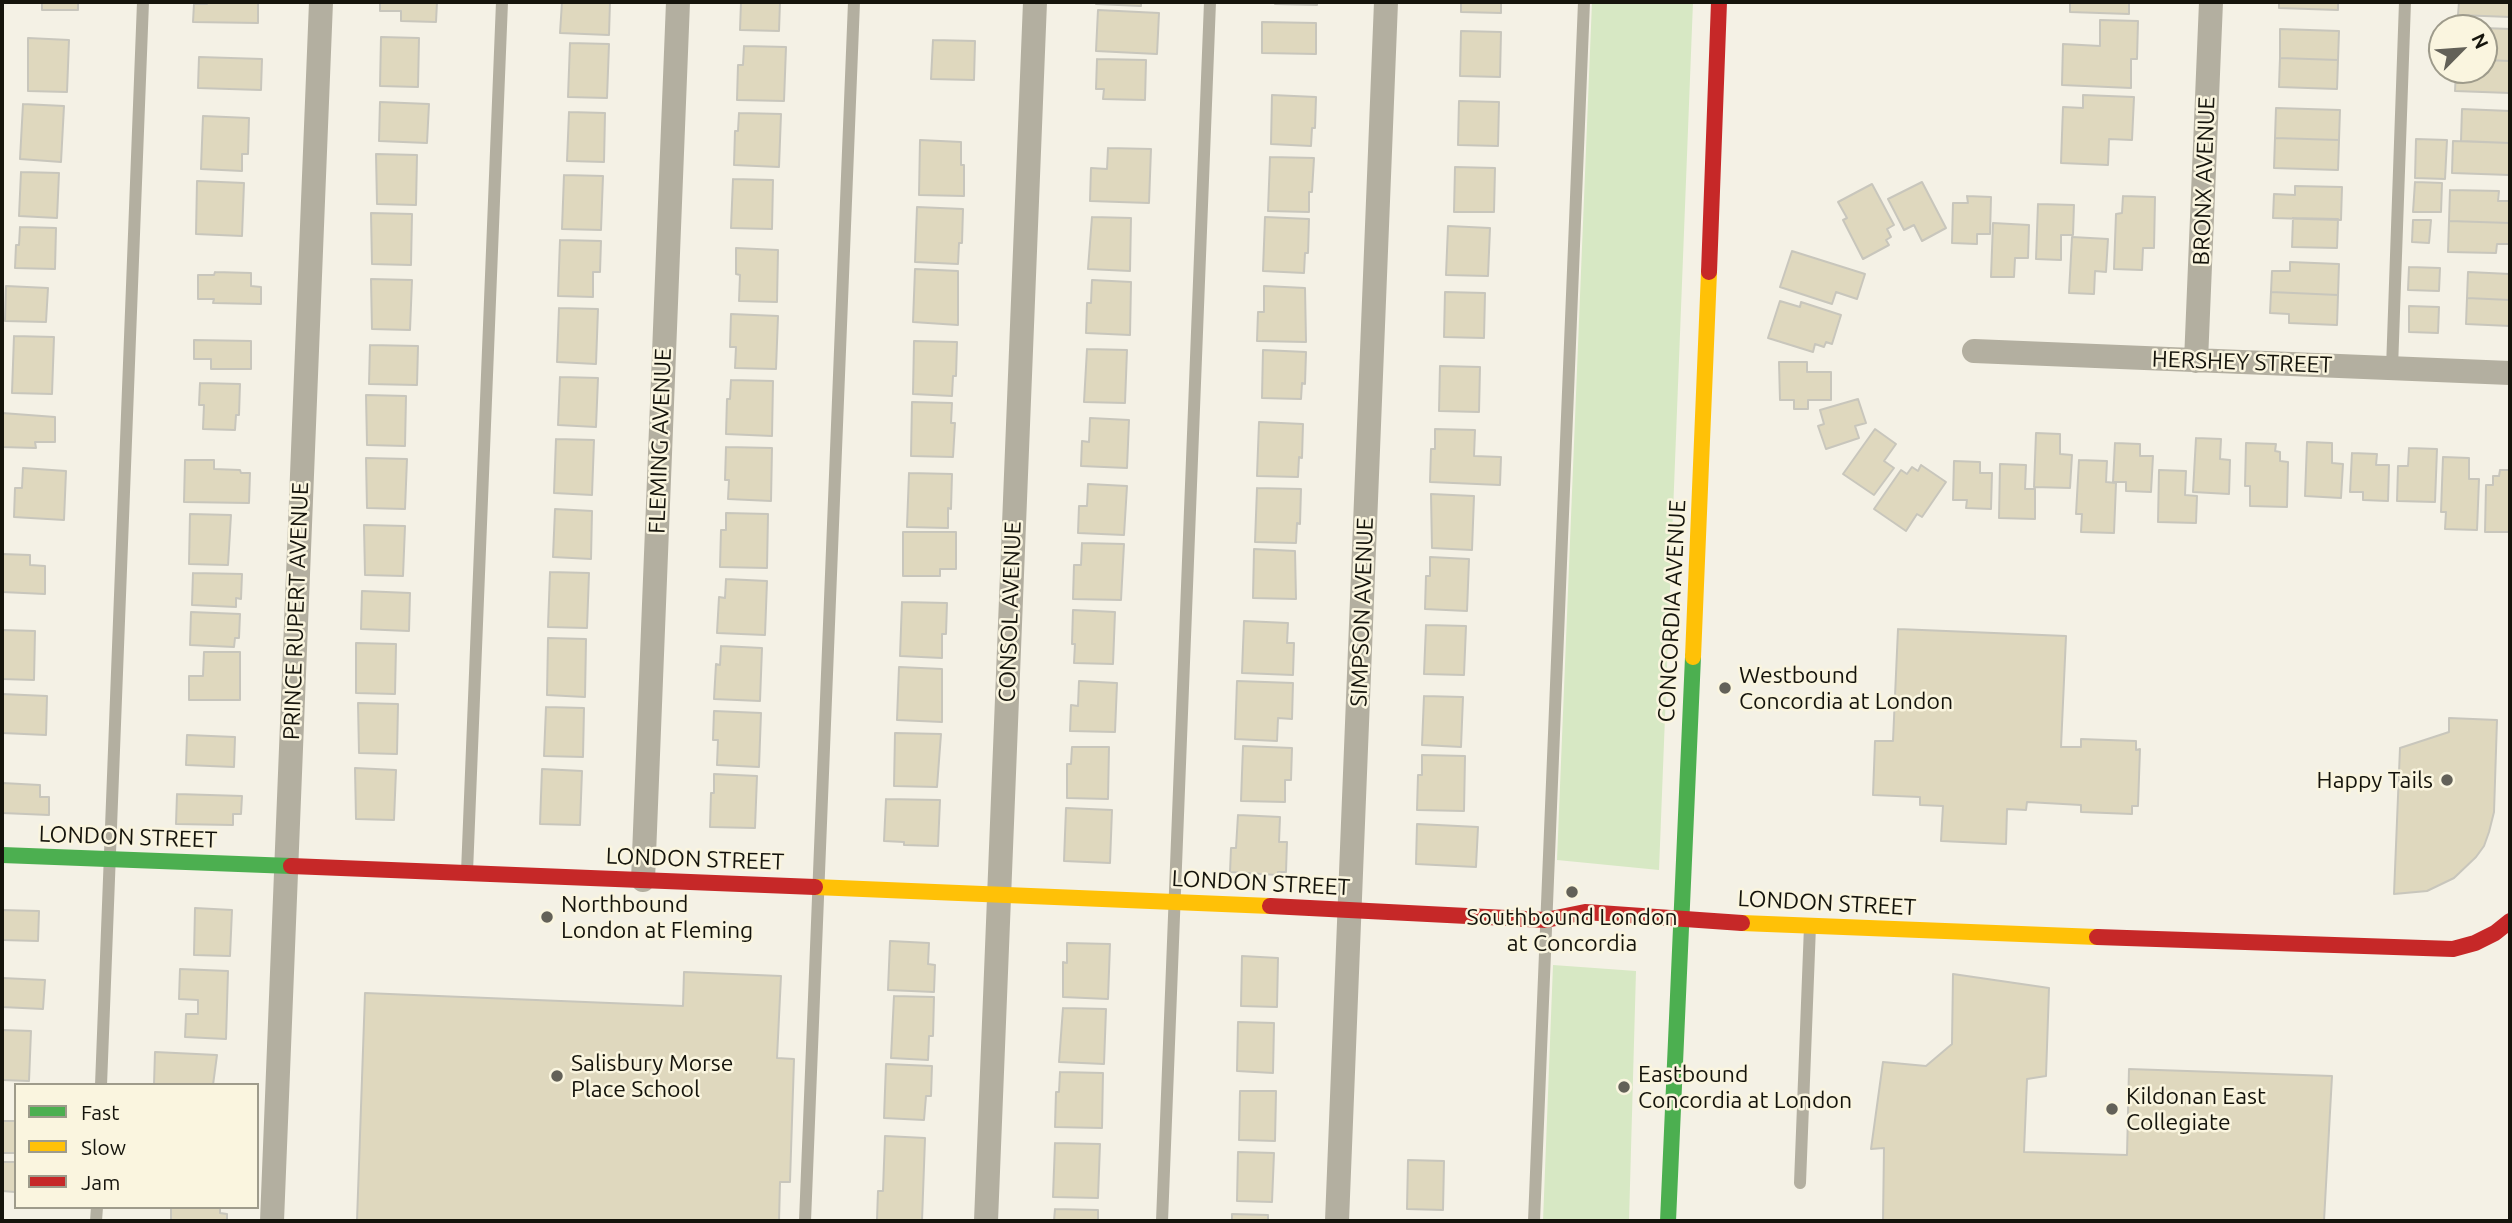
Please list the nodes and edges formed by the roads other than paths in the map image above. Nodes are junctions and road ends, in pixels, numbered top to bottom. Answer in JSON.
{"nodes":[{"id":1,"x":144,"y":2,"type":"edge"},
{"id":2,"x":321,"y":2,"type":"edge"},
{"id":3,"x":502,"y":2,"type":"edge"},
{"id":4,"x":678,"y":2,"type":"edge"},
{"id":5,"x":853,"y":2,"type":"edge"},
{"id":6,"x":1035,"y":2,"type":"edge"},
{"id":7,"x":1210,"y":2,"type":"edge"},
{"id":8,"x":1386,"y":2,"type":"edge"},
{"id":9,"x":1584,"y":2,"type":"edge"},
{"id":10,"x":1719,"y":2,"type":"edge"},
{"id":11,"x":2211,"y":2,"type":"edge"},
{"id":12,"x":2405,"y":2,"type":"edge"},
{"id":13,"x":1974,"y":351,"type":"dead end"},
{"id":14,"x":2196,"y":361,"type":"junction"},
{"id":15,"x":2392,"y":368,"type":"junction"},
{"id":16,"x":2510,"y":373,"type":"edge"},
{"id":17,"x":2,"y":855,"type":"edge"},
{"id":18,"x":109,"y":859,"type":"junction"},
{"id":19,"x":286,"y":865,"type":"junction"},
{"id":20,"x":467,"y":873,"type":"junction"},
{"id":21,"x":643,"y":880,"type":"junction"},
{"id":22,"x":818,"y":887,"type":"junction"},
{"id":23,"x":999,"y":894,"type":"junction"},
{"id":24,"x":1175,"y":901,"type":"junction"},
{"id":25,"x":1350,"y":910,"type":"junction"},
{"id":26,"x":1680,"y":917,"type":"junction"},
{"id":27,"x":1546,"y":920,"type":"junction"},
{"id":28,"x":2510,"y":921,"type":"edge"},
{"id":29,"x":1810,"y":926,"type":"junction"},
{"id":30,"x":102,"y":1083,"type":"edge"},
{"id":31,"x":1800,"y":1182,"type":"dead end"},
{"id":32,"x":272,"y":1221,"type":"edge"},
{"id":33,"x":805,"y":1221,"type":"edge"},
{"id":34,"x":986,"y":1221,"type":"edge"},
{"id":35,"x":1162,"y":1221,"type":"edge"},
{"id":36,"x":1337,"y":1221,"type":"edge"},
{"id":37,"x":1534,"y":1221,"type":"edge"},
{"id":38,"x":1668,"y":1221,"type":"edge"}],
"edges":[{"from":1,"to":18,"type":"lane"},
{"from":2,"to":19,"type":"street","name":"PRINCE RUPERT AVENUE"},
{"from":3,"to":20,"type":"lane"},
{"from":4,"to":21,"type":"street","name":"FLEMING AVENUE"},
{"from":5,"to":22,"type":"lane"},
{"from":6,"to":23,"type":"street","name":"CONSOL AVENUE"},
{"from":7,"to":24,"type":"lane"},
{"from":8,"to":25,"type":"street","name":"SIMPSON AVENUE"},
{"from":9,"to":27,"type":"lane"},
{"from":10,"to":26,"type":"street","name":"CONCORDIA AVENUE"},
{"from":11,"to":14,"type":"street","name":"BRONX AVENUE"},
{"from":12,"to":15,"type":"lane"},
{"from":13,"to":14,"type":"street","name":"HERSHEY STREET"},
{"from":14,"to":15,"type":"street","name":"HERSHEY STREET"},
{"from":15,"to":16,"type":"street","name":"HERSHEY STREET"},
{"from":17,"to":18,"type":"street","name":"LONDON STREET"},
{"from":18,"to":19,"type":"street","name":"LONDON STREET"},
{"from":18,"to":30,"type":"lane"},
{"from":19,"to":20,"type":"street","name":"LONDON STREET"},
{"from":19,"to":32,"type":"street","name":"PRINCE RUPERT AVENUE"},
{"from":20,"to":21,"type":"street","name":"LONDON STREET"},
{"from":21,"to":22,"type":"street","name":"LONDON STREET"},
{"from":22,"to":23,"type":"street","name":"LONDON STREET"},
{"from":22,"to":33,"type":"lane"},
{"from":23,"to":24,"type":"street","name":"LONDON STREET"},
{"from":23,"to":34,"type":"street","name":"CONSOL AVENUE"},
{"from":24,"to":25,"type":"street","name":"LONDON STREET"},
{"from":24,"to":35,"type":"lane"},
{"from":25,"to":27,"type":"street","name":"LONDON STREET"},
{"from":25,"to":36,"type":"street","name":"SIMPSON AVENUE"},
{"from":26,"to":27,"type":"street","name":"LONDON STREET"},
{"from":26,"to":29,"type":"street","name":"LONDON STREET"},
{"from":26,"to":38,"type":"street","name":"CONCORDIA AVENUE"},
{"from":27,"to":37,"type":"lane"},
{"from":28,"to":29,"type":"street","name":"LONDON STREET"},
{"from":29,"to":31,"type":"lane"}]}
